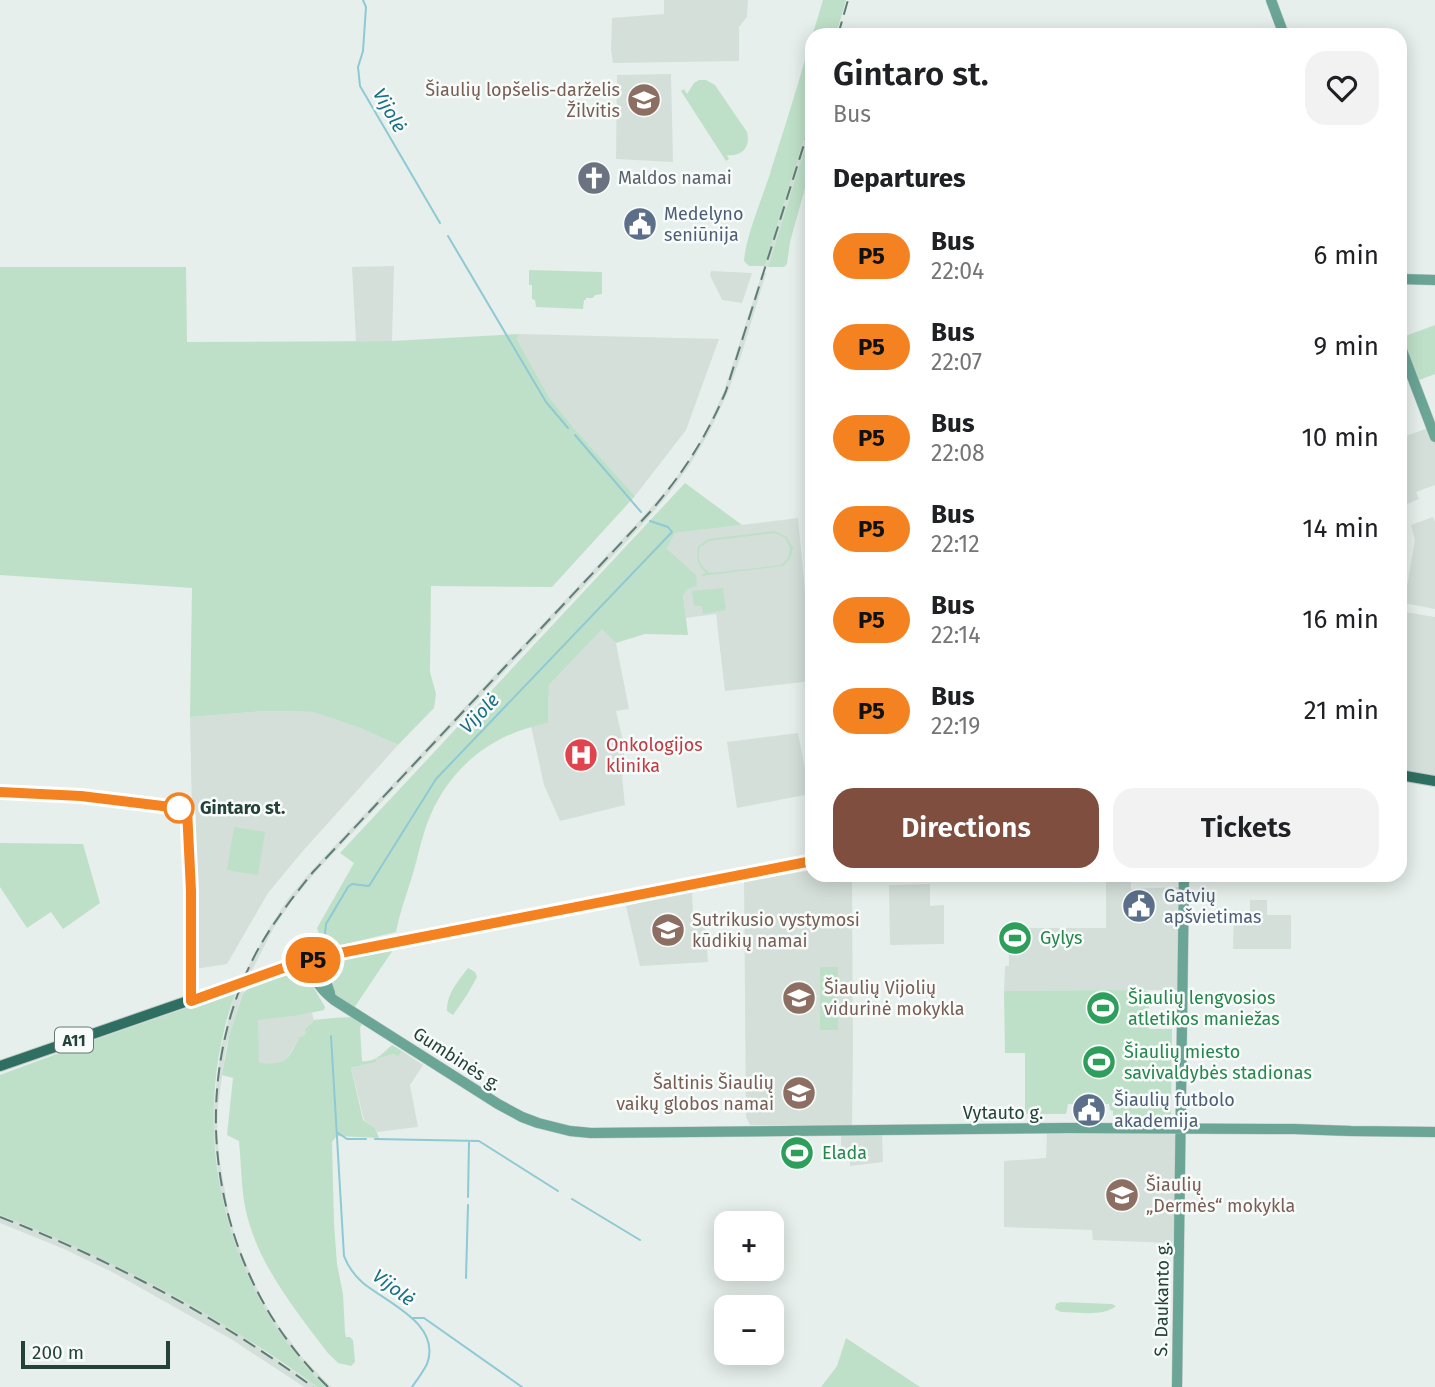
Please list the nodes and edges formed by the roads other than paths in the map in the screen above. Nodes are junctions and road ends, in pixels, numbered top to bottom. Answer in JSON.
{"nodes":[{"id":1,"x":1271,"y":0,"type":"edge"},
{"id":2,"x":1281,"y":28,"type":"edge"},
{"id":3,"x":1407,"y":279,"type":"edge"},
{"id":4,"x":1435,"y":280,"type":"edge"},
{"id":5,"x":1407,"y":364,"type":"edge"},
{"id":6,"x":1435,"y":438,"type":"edge"},
{"id":7,"x":1407,"y":776,"type":"edge"},
{"id":8,"x":1435,"y":781,"type":"edge"},
{"id":9,"x":805,"y":862,"type":"edge"},
{"id":10,"x":1184,"y":882,"type":"edge"},
{"id":11,"x":318,"y":958,"type":"junction"},
{"id":12,"x":283,"y":968,"type":"junction"},
{"id":13,"x":334,"y":1000,"type":"junction"},
{"id":14,"x":135,"y":1020,"type":"junction"},
{"id":15,"x":0,"y":1066,"type":"edge"},
{"id":16,"x":0,"y":1072,"type":"edge"},
{"id":17,"x":1181,"y":1129,"type":"junction"},
{"id":18,"x":570,"y":1131,"type":"joint"},
{"id":19,"x":1435,"y":1132,"type":"edge"},
{"id":20,"x":1177,"y":1387,"type":"edge"}],
"edges":[{"from":1,"to":2,"type":"main road"},
{"from":3,"to":4,"type":"main road"},
{"from":5,"to":6,"type":"main road"},
{"from":7,"to":8,"type":"highway"},
{"from":9,"to":11,"type":"highway","number":"A11"},
{"from":10,"to":17,"type":"main road","name":"S. Daukanto g."},
{"from":11,"to":12,"type":"highway","number":"A11"},
{"from":11,"to":13,"type":"main road"},
{"from":12,"to":13,"type":"main road","name":"Gumbinės g."},
{"from":12,"to":14,"type":"highway","number":"A11"},
{"from":13,"to":18,"type":"main road","name":"Gumbinės g."},
{"from":14,"to":15,"type":"highway","number":"A11"},
{"from":14,"to":16,"type":"highway","number":"A11"},
{"from":17,"to":18,"type":"main road","name":"Vytauto g."},
{"from":17,"to":19,"type":"main road","name":"Vytauto g."},
{"from":17,"to":20,"type":"main road","name":"S. Daukanto g."}]}
